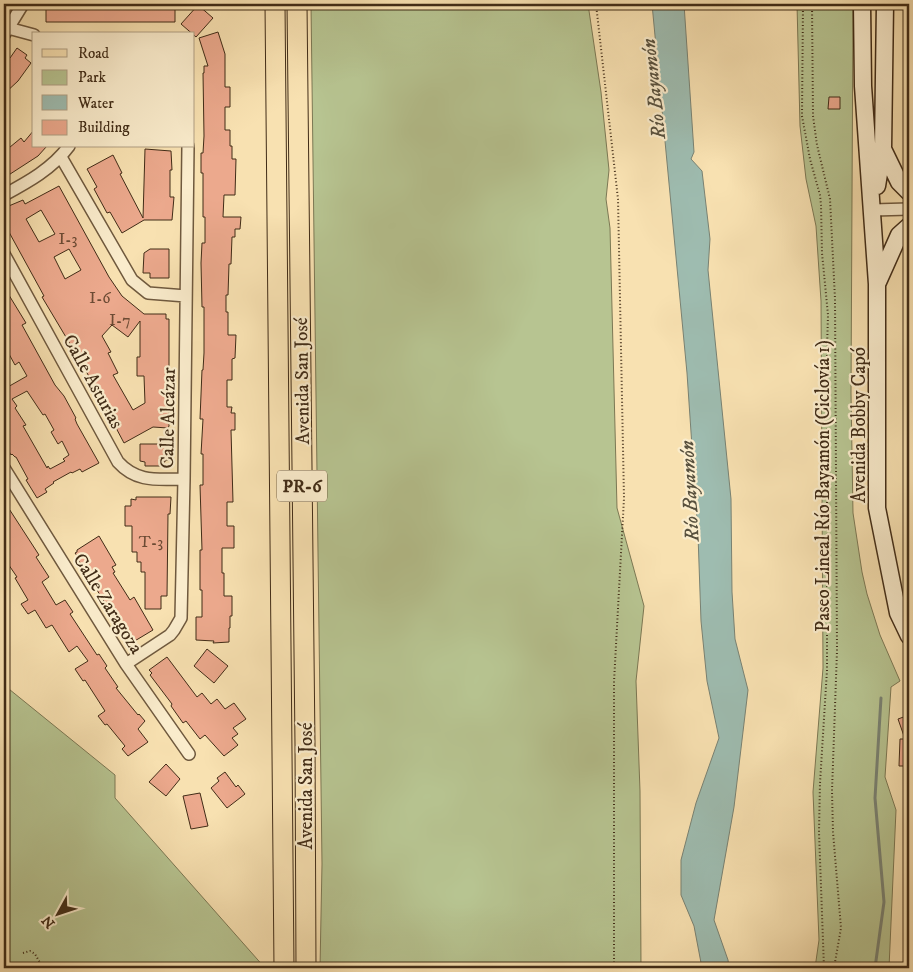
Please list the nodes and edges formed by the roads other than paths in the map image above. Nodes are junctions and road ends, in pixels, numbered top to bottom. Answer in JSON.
{"nodes":[{"id":1,"x":23,"y":4,"type":"edge"},
{"id":2,"x":274,"y":4,"type":"edge"},
{"id":3,"x":297,"y":4,"type":"edge"},
{"id":4,"x":862,"y":4,"type":"edge"},
{"id":5,"x":885,"y":4,"type":"edge"},
{"id":6,"x":6,"y":32,"type":"edge"},
{"id":7,"x":32,"y":35,"type":"edge"},
{"id":8,"x":68,"y":148,"type":"edge"},
{"id":9,"x":188,"y":148,"type":"edge"},
{"id":10,"x":883,"y":149,"type":"junction"},
{"id":11,"x":61,"y":157,"type":"junction"},
{"id":12,"x":909,"y":192,"type":"edge"},
{"id":13,"x":4,"y":195,"type":"edge"},
{"id":14,"x":909,"y":209,"type":"edge"},
{"id":15,"x":873,"y":210,"type":"junction"},
{"id":16,"x":909,"y":226,"type":"edge"},
{"id":17,"x":4,"y":254,"type":"edge"},
{"id":18,"x":877,"y":284,"type":"junction"},
{"id":19,"x":186,"y":296,"type":"junction"},
{"id":20,"x":4,"y":468,"type":"edge"},
{"id":21,"x":184,"y":480,"type":"junction"},
{"id":22,"x":909,"y":636,"type":"edge"},
{"id":23,"x":126,"y":664,"type":"junction"},
{"id":24,"x":189,"y":754,"type":"dead end"},
{"id":25,"x":284,"y":968,"type":"edge"},
{"id":26,"x":306,"y":968,"type":"edge"}],
"edges":[{"from":1,"to":6,"type":"street"},
{"from":2,"to":25,"type":"main road","name":"Avenida San José","number":"PR-6"},
{"from":3,"to":26,"type":"main road","name":"Avenida San José","number":"PR-6"},
{"from":4,"to":15,"type":"street","name":"Avenida Bobby Capó"},
{"from":5,"to":10,"type":"street","name":"Avenida Bobby Capó"},
{"from":6,"to":7,"type":"street"},
{"from":8,"to":11,"type":"street"},
{"from":9,"to":19,"type":"street","name":"Calle Alcázar"},
{"from":10,"to":12,"type":"street"},
{"from":10,"to":15,"type":"street","name":"Avenida Bobby Capó"},
{"from":11,"to":13,"type":"street"},
{"from":11,"to":19,"type":"street"},
{"from":14,"to":15,"type":"street"},
{"from":15,"to":18,"type":"street","name":"Avenida Bobby Capó"},
{"from":16,"to":18,"type":"street"},
{"from":17,"to":21,"type":"street","name":"Calle Asturias"},
{"from":18,"to":22,"type":"street","name":"Avenida Bobby Capó"},
{"from":19,"to":21,"type":"street","name":"Calle Alcázar"},
{"from":20,"to":23,"type":"street","name":"Calle Zaragoza"},
{"from":21,"to":23,"type":"street","name":"Calle Alcázar"},
{"from":23,"to":24,"type":"street","name":"Calle Zaragoza"}]}
